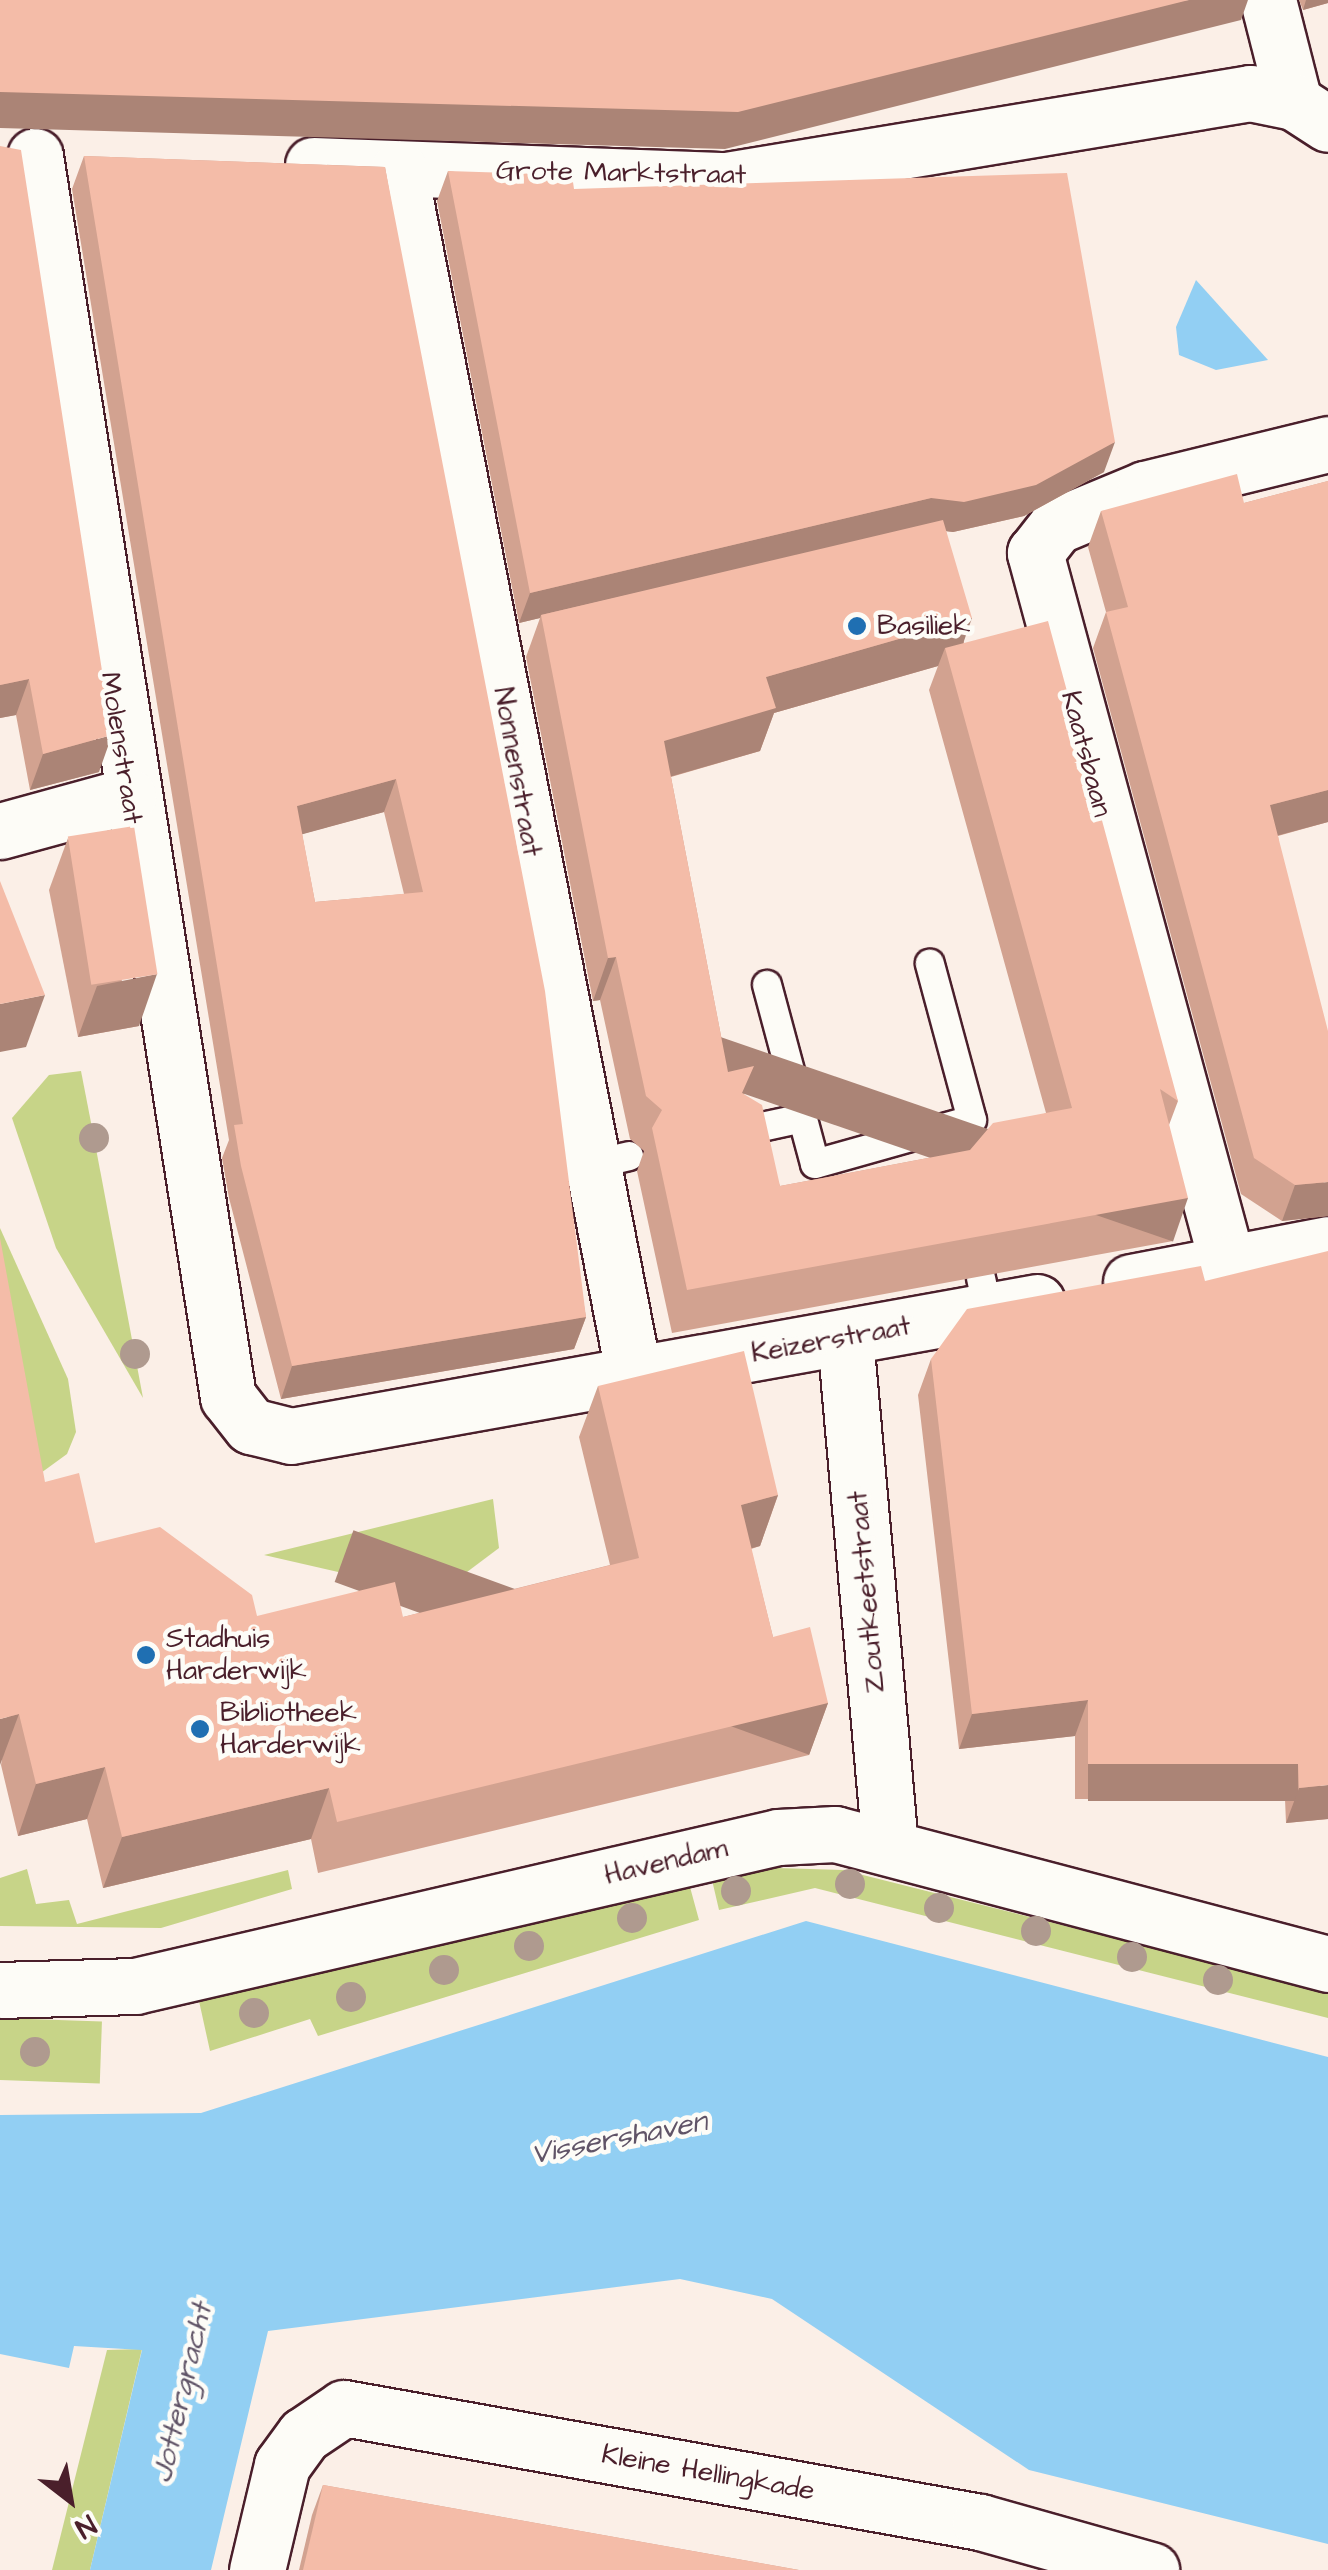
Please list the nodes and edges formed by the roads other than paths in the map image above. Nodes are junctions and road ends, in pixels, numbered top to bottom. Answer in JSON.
{"nodes":[{"id":1,"x":1268,"y":0,"type":"edge"},
{"id":2,"x":1311,"y":113,"type":"edge"},
{"id":3,"x":17,"y":156,"type":"edge"},
{"id":4,"x":92,"y":158,"type":"edge"},
{"id":5,"x":265,"y":164,"type":"edge"},
{"id":6,"x":399,"y":168,"type":"junction"},
{"id":7,"x":1328,"y":444,"type":"edge"},
{"id":8,"x":128,"y":796,"type":"junction"},
{"id":9,"x":0,"y":831,"type":"edge"},
{"id":10,"x":930,"y":964,"type":"dead end"},
{"id":11,"x":767,"y":985,"type":"dead end"},
{"id":12,"x":803,"y":1118,"type":"junction"},
{"id":13,"x":951,"y":1127,"type":"junction"},
{"id":14,"x":743,"y":1131,"type":"edge"},
{"id":15,"x":957,"y":1155,"type":"edge"},
{"id":16,"x":1328,"y":1244,"type":"edge"},
{"id":17,"x":1227,"y":1262,"type":"junction"},
{"id":18,"x":844,"y":1338,"type":"junction"},
{"id":19,"x":634,"y":1376,"type":"junction"},
{"id":20,"x":228,"y":1397,"type":"joint"},
{"id":21,"x":890,"y":1846,"type":"junction"},
{"id":22,"x":1328,"y":1964,"type":"edge"},
{"id":23,"x":0,"y":1990,"type":"edge"},
{"id":24,"x":258,"y":2570,"type":"edge"},
{"id":25,"x":1151,"y":2570,"type":"edge"}],
"edges":[{"from":1,"to":2,"type":"street"},
{"from":2,"to":6,"type":"street","name":"Grote Marktstraat"},
{"from":3,"to":4,"type":"street"},
{"from":3,"to":8,"type":"street","name":"Molenstraat"},
{"from":5,"to":6,"type":"street","name":"Grote Marktstraat"},
{"from":6,"to":19,"type":"street","name":"Nonnenstraat"},
{"from":7,"to":17,"type":"street","name":"Kaatsbaan"},
{"from":8,"to":9,"type":"street"},
{"from":8,"to":20,"type":"street","name":"Molenstraat"},
{"from":10,"to":13,"type":"lane"},
{"from":11,"to":12,"type":"lane"},
{"from":12,"to":13,"type":"lane"},
{"from":12,"to":14,"type":"lane"},
{"from":13,"to":15,"type":"lane"},
{"from":16,"to":17,"type":"street","name":"Keizerstraat"},
{"from":17,"to":18,"type":"street","name":"Keizerstraat"},
{"from":18,"to":19,"type":"street","name":"Keizerstraat"},
{"from":18,"to":21,"type":"street","name":"Zoutkeetstraat"},
{"from":19,"to":20,"type":"street","name":"Keizerstraat"},
{"from":21,"to":22,"type":"street","name":"Havendam"},
{"from":21,"to":23,"type":"street","name":"Havendam"},
{"from":24,"to":25,"type":"street","name":"Kleine Hellingkade"}]}
